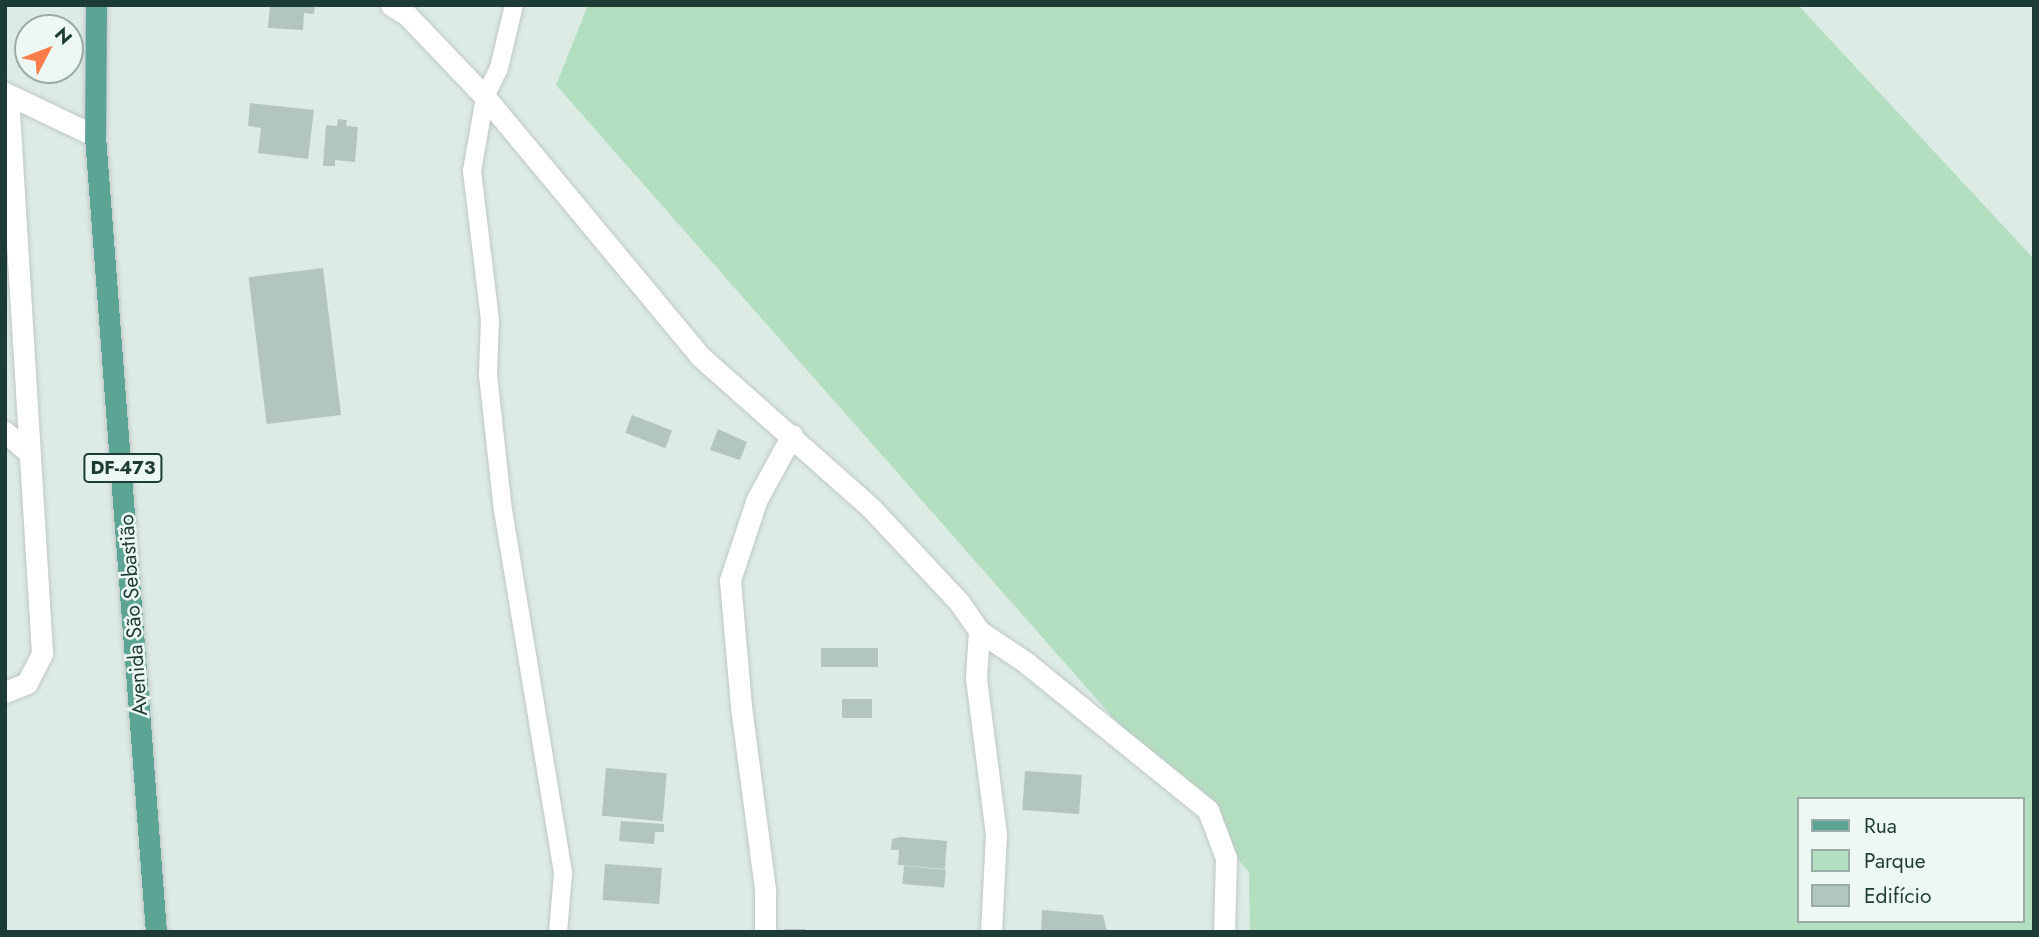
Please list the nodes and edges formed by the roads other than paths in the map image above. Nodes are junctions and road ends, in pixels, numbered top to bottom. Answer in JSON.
{"nodes":[{"id":1,"x":96,"y":5,"type":"edge"},
{"id":2,"x":391,"y":5,"type":"edge"},
{"id":3,"x":514,"y":5,"type":"edge"},
{"id":4,"x":6,"y":94,"type":"edge"},
{"id":5,"x":485,"y":97,"type":"junction"},
{"id":6,"x":94,"y":136,"type":"junction"},
{"id":7,"x":5,"y":432,"type":"edge"},
{"id":8,"x":792,"y":435,"type":"junction"},
{"id":9,"x":27,"y":451,"type":"junction"},
{"id":10,"x":979,"y":631,"type":"junction"},
{"id":11,"x":5,"y":692,"type":"edge"},
{"id":12,"x":156,"y":932,"type":"edge"},
{"id":13,"x":558,"y":932,"type":"edge"},
{"id":14,"x":765,"y":932,"type":"edge"},
{"id":15,"x":992,"y":932,"type":"edge"},
{"id":16,"x":1224,"y":932,"type":"edge"}],
"edges":[{"from":1,"to":6,"type":"main road","name":"Avenida São Sebastião","number":"DF-473"},
{"from":2,"to":5,"type":"street"},
{"from":3,"to":5,"type":"lane"},
{"from":4,"to":6,"type":"street"},
{"from":4,"to":9,"type":"street"},
{"from":5,"to":8,"type":"street"},
{"from":5,"to":13,"type":"lane"},
{"from":6,"to":12,"type":"main road","name":"Avenida São Sebastião","number":"DF-473"},
{"from":7,"to":9,"type":"street"},
{"from":8,"to":10,"type":"street"},
{"from":8,"to":14,"type":"street"},
{"from":9,"to":11,"type":"street"},
{"from":10,"to":15,"type":"street"},
{"from":10,"to":16,"type":"street"}]}
